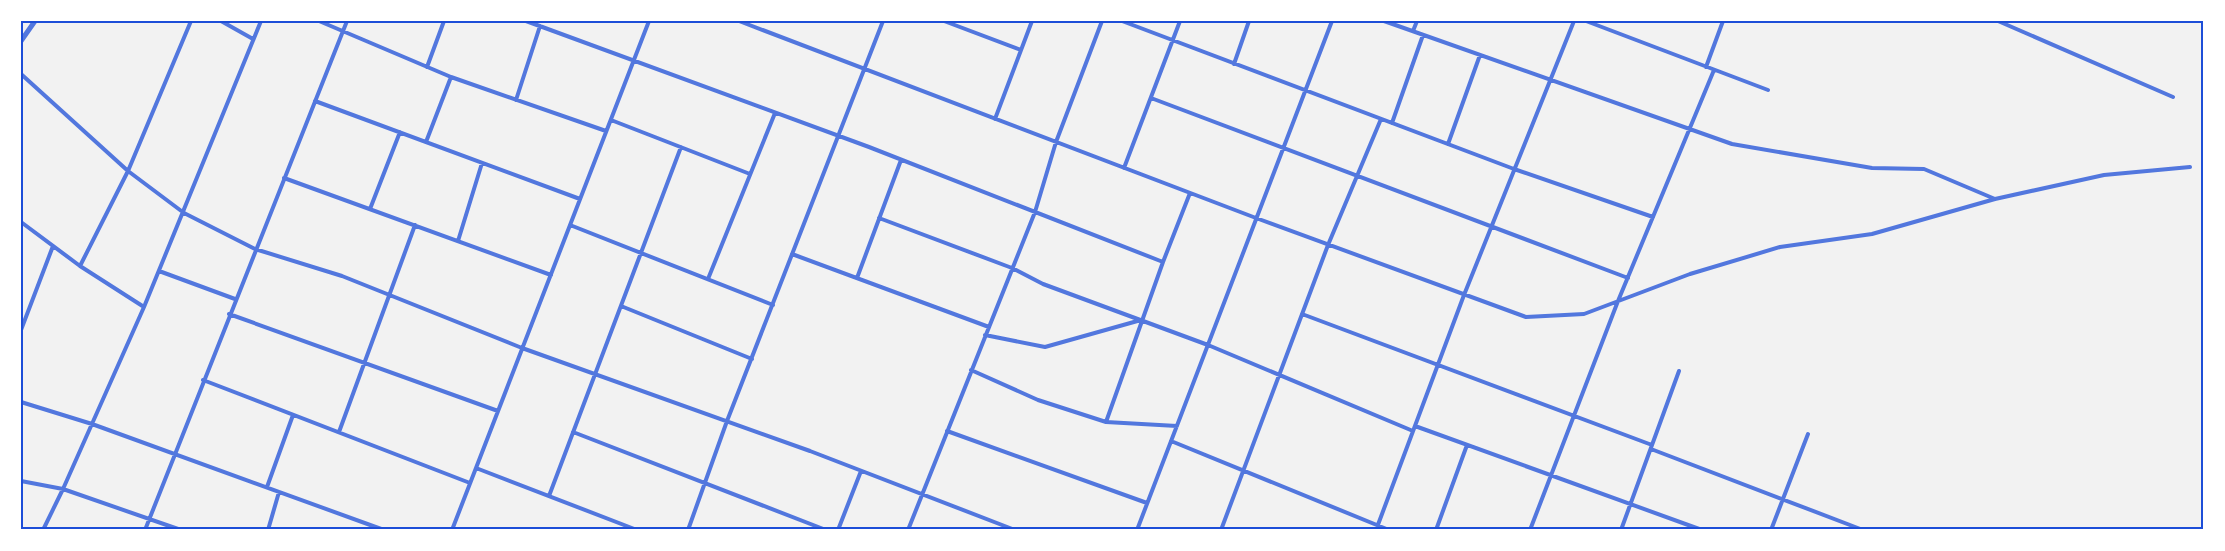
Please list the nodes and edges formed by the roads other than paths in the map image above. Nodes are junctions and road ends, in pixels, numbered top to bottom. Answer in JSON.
{"nodes":[{"id":1,"x":35,"y":21,"type":"edge"},
{"id":2,"x":191,"y":21,"type":"edge"},
{"id":3,"x":221,"y":21,"type":"edge"},
{"id":4,"x":261,"y":21,"type":"edge"},
{"id":5,"x":319,"y":21,"type":"edge"},
{"id":6,"x":347,"y":21,"type":"edge"},
{"id":7,"x":444,"y":21,"type":"edge"},
{"id":8,"x":526,"y":21,"type":"edge"},
{"id":9,"x":649,"y":21,"type":"edge"},
{"id":10,"x":739,"y":21,"type":"edge"},
{"id":11,"x":883,"y":21,"type":"edge"},
{"id":12,"x":944,"y":21,"type":"edge"},
{"id":13,"x":1032,"y":21,"type":"edge"},
{"id":14,"x":1102,"y":21,"type":"edge"},
{"id":15,"x":1122,"y":21,"type":"edge"},
{"id":16,"x":1180,"y":21,"type":"edge"},
{"id":17,"x":1249,"y":21,"type":"edge"},
{"id":18,"x":1332,"y":21,"type":"edge"},
{"id":19,"x":1384,"y":21,"type":"edge"},
{"id":20,"x":1417,"y":21,"type":"edge"},
{"id":21,"x":1574,"y":21,"type":"edge"},
{"id":22,"x":1586,"y":21,"type":"edge"},
{"id":23,"x":1723,"y":21,"type":"edge"},
{"id":24,"x":1998,"y":21,"type":"edge"},
{"id":25,"x":540,"y":26,"type":"junction"},
{"id":26,"x":342,"y":32,"type":"junction"},
{"id":27,"x":1413,"y":32,"type":"junction"},
{"id":28,"x":1423,"y":35,"type":"junction"},
{"id":29,"x":253,"y":39,"type":"junction"},
{"id":30,"x":21,"y":40,"type":"edge"},
{"id":31,"x":1173,"y":41,"type":"junction"},
{"id":32,"x":1021,"y":50,"type":"junction"},
{"id":33,"x":1480,"y":55,"type":"junction"},
{"id":34,"x":634,"y":62,"type":"junction"},
{"id":35,"x":1234,"y":64,"type":"junction"},
{"id":36,"x":427,"y":67,"type":"junction"},
{"id":37,"x":1706,"y":67,"type":"junction"},
{"id":38,"x":864,"y":69,"type":"junction"},
{"id":39,"x":1714,"y":70,"type":"junction"},
{"id":40,"x":21,"y":74,"type":"edge"},
{"id":41,"x":451,"y":77,"type":"junction"},
{"id":42,"x":1550,"y":80,"type":"junction"},
{"id":43,"x":1768,"y":90,"type":"dead end"},
{"id":44,"x":1305,"y":91,"type":"junction"},
{"id":45,"x":2173,"y":97,"type":"dead end"},
{"id":46,"x":1151,"y":98,"type":"junction"},
{"id":47,"x":516,"y":100,"type":"junction"},
{"id":48,"x":315,"y":101,"type":"junction"},
{"id":49,"x":774,"y":113,"type":"junction"},
{"id":50,"x":995,"y":119,"type":"junction"},
{"id":51,"x":1381,"y":119,"type":"junction"},
{"id":52,"x":611,"y":120,"type":"junction"},
{"id":53,"x":1392,"y":123,"type":"junction"},
{"id":54,"x":1690,"y":129,"type":"junction"},
{"id":55,"x":606,"y":131,"type":"junction"},
{"id":56,"x":400,"y":132,"type":"junction"},
{"id":57,"x":838,"y":136,"type":"junction"},
{"id":58,"x":426,"y":142,"type":"junction"},
{"id":59,"x":1056,"y":142,"type":"junction"},
{"id":60,"x":1448,"y":144,"type":"junction"},
{"id":61,"x":680,"y":147,"type":"junction"},
{"id":62,"x":1283,"y":149,"type":"junction"},
{"id":63,"x":901,"y":160,"type":"junction"},
{"id":64,"x":482,"y":163,"type":"junction"},
{"id":65,"x":2190,"y":167,"type":"dead end"},
{"id":66,"x":1124,"y":168,"type":"junction"},
{"id":67,"x":1514,"y":169,"type":"junction"},
{"id":68,"x":128,"y":171,"type":"junction"},
{"id":69,"x":750,"y":174,"type":"junction"},
{"id":70,"x":1357,"y":176,"type":"junction"},
{"id":71,"x":284,"y":178,"type":"junction"},
{"id":72,"x":1190,"y":193,"type":"junction"},
{"id":73,"x":580,"y":199,"type":"junction"},
{"id":74,"x":1994,"y":199,"type":"junction"},
{"id":75,"x":370,"y":209,"type":"junction"},
{"id":76,"x":184,"y":212,"type":"junction"},
{"id":77,"x":1035,"y":212,"type":"junction"},
{"id":78,"x":1653,"y":217,"type":"junction"},
{"id":79,"x":880,"y":218,"type":"junction"},
{"id":80,"x":1256,"y":218,"type":"junction"},
{"id":81,"x":21,"y":222,"type":"edge"},
{"id":82,"x":415,"y":225,"type":"junction"},
{"id":83,"x":570,"y":226,"type":"junction"},
{"id":84,"x":1492,"y":226,"type":"junction"},
{"id":85,"x":458,"y":241,"type":"junction"},
{"id":86,"x":1328,"y":245,"type":"junction"},
{"id":87,"x":53,"y":246,"type":"junction"},
{"id":88,"x":255,"y":249,"type":"junction"},
{"id":89,"x":640,"y":253,"type":"junction"},
{"id":90,"x":792,"y":254,"type":"junction"},
{"id":91,"x":1163,"y":262,"type":"junction"},
{"id":92,"x":80,"y":266,"type":"junction"},
{"id":93,"x":1012,"y":268,"type":"junction"},
{"id":94,"x":159,"y":271,"type":"junction"},
{"id":95,"x":551,"y":275,"type":"junction"},
{"id":96,"x":857,"y":278,"type":"junction"},
{"id":97,"x":1628,"y":278,"type":"junction"},
{"id":98,"x":708,"y":280,"type":"junction"},
{"id":99,"x":390,"y":295,"type":"junction"},
{"id":100,"x":1464,"y":295,"type":"junction"},
{"id":101,"x":235,"y":300,"type":"junction"},
{"id":102,"x":1618,"y":301,"type":"junction"},
{"id":103,"x":773,"y":305,"type":"junction"},
{"id":104,"x":621,"y":306,"type":"junction"},
{"id":105,"x":144,"y":308,"type":"junction"},
{"id":106,"x":229,"y":314,"type":"junction"},
{"id":107,"x":1302,"y":314,"type":"junction"},
{"id":108,"x":1142,"y":320,"type":"junction"},
{"id":109,"x":988,"y":327,"type":"junction"},
{"id":110,"x":21,"y":330,"type":"edge"},
{"id":111,"x":985,"y":335,"type":"junction"},
{"id":112,"x":1208,"y":345,"type":"junction"},
{"id":113,"x":522,"y":348,"type":"junction"},
{"id":114,"x":752,"y":359,"type":"junction"},
{"id":115,"x":365,"y":363,"type":"junction"},
{"id":116,"x":1438,"y":365,"type":"junction"},
{"id":117,"x":971,"y":370,"type":"junction"},
{"id":118,"x":1679,"y":371,"type":"dead end"},
{"id":119,"x":595,"y":374,"type":"junction"},
{"id":120,"x":1279,"y":375,"type":"junction"},
{"id":121,"x":203,"y":380,"type":"junction"},
{"id":122,"x":21,"y":402,"type":"edge"},
{"id":123,"x":498,"y":411,"type":"junction"},
{"id":124,"x":294,"y":415,"type":"junction"},
{"id":125,"x":1573,"y":415,"type":"junction"},
{"id":126,"x":727,"y":421,"type":"junction"},
{"id":127,"x":1106,"y":422,"type":"junction"},
{"id":128,"x":92,"y":424,"type":"junction"},
{"id":129,"x":1177,"y":426,"type":"junction"},
{"id":130,"x":1414,"y":429,"type":"junction"},
{"id":131,"x":947,"y":431,"type":"junction"},
{"id":132,"x":339,"y":432,"type":"junction"},
{"id":133,"x":573,"y":432,"type":"junction"},
{"id":134,"x":1808,"y":434,"type":"dead end"},
{"id":135,"x":1171,"y":441,"type":"junction"},
{"id":136,"x":1467,"y":445,"type":"junction"},
{"id":137,"x":1652,"y":447,"type":"junction"},
{"id":138,"x":174,"y":454,"type":"junction"},
{"id":139,"x":476,"y":468,"type":"junction"},
{"id":140,"x":861,"y":470,"type":"junction"},
{"id":141,"x":1243,"y":470,"type":"junction"},
{"id":142,"x":1550,"y":474,"type":"junction"},
{"id":143,"x":21,"y":481,"type":"edge"},
{"id":144,"x":470,"y":483,"type":"junction"},
{"id":145,"x":705,"y":483,"type":"junction"},
{"id":146,"x":267,"y":487,"type":"junction"},
{"id":147,"x":63,"y":490,"type":"junction"},
{"id":148,"x":279,"y":492,"type":"junction"},
{"id":149,"x":922,"y":494,"type":"junction"},
{"id":150,"x":549,"y":496,"type":"junction"},
{"id":151,"x":1783,"y":499,"type":"junction"},
{"id":152,"x":1147,"y":503,"type":"junction"},
{"id":153,"x":1631,"y":503,"type":"junction"},
{"id":154,"x":149,"y":518,"type":"junction"},
{"id":155,"x":620,"y":523,"type":"junction"},
{"id":156,"x":1377,"y":527,"type":"edge"},
{"id":157,"x":43,"y":530,"type":"edge"},
{"id":158,"x":145,"y":530,"type":"edge"},
{"id":159,"x":181,"y":530,"type":"edge"},
{"id":160,"x":268,"y":530,"type":"edge"},
{"id":161,"x":384,"y":530,"type":"edge"},
{"id":162,"x":452,"y":530,"type":"edge"},
{"id":163,"x":617,"y":530,"type":"edge"},
{"id":164,"x":637,"y":530,"type":"edge"},
{"id":165,"x":688,"y":530,"type":"edge"},
{"id":166,"x":826,"y":530,"type":"edge"},
{"id":167,"x":838,"y":530,"type":"edge"},
{"id":168,"x":908,"y":530,"type":"edge"},
{"id":169,"x":1015,"y":530,"type":"edge"},
{"id":170,"x":1137,"y":530,"type":"edge"},
{"id":171,"x":1221,"y":530,"type":"edge"},
{"id":172,"x":1390,"y":530,"type":"edge"},
{"id":173,"x":1436,"y":530,"type":"edge"},
{"id":174,"x":1530,"y":530,"type":"edge"},
{"id":175,"x":1621,"y":530,"type":"edge"},
{"id":176,"x":1702,"y":530,"type":"edge"},
{"id":177,"x":1771,"y":530,"type":"edge"},
{"id":178,"x":1863,"y":530,"type":"edge"}],
"edges":[{"from":1,"to":30,"type":"street"},
{"from":2,"to":68,"type":"street"},
{"from":3,"to":29,"type":"street"},
{"from":4,"to":29,"type":"street"},
{"from":5,"to":26,"type":"street"},
{"from":6,"to":26,"type":"street"},
{"from":7,"to":36,"type":"street"},
{"from":8,"to":25,"type":"street"},
{"from":9,"to":34,"type":"street"},
{"from":10,"to":38,"type":"street"},
{"from":11,"to":38,"type":"street"},
{"from":12,"to":32,"type":"street"},
{"from":13,"to":32,"type":"street"},
{"from":14,"to":59,"type":"street"},
{"from":15,"to":31,"type":"street"},
{"from":16,"to":31,"type":"street"},
{"from":17,"to":35,"type":"street"},
{"from":18,"to":44,"type":"street"},
{"from":19,"to":27,"type":"street"},
{"from":20,"to":27,"type":"street"},
{"from":21,"to":42,"type":"street"},
{"from":22,"to":37,"type":"street"},
{"from":23,"to":37,"type":"street"},
{"from":24,"to":45,"type":"street"},
{"from":25,"to":34,"type":"street"},
{"from":25,"to":47,"type":"street"},
{"from":26,"to":36,"type":"street"},
{"from":26,"to":48,"type":"street"},
{"from":27,"to":28,"type":"street"},
{"from":28,"to":33,"type":"street"},
{"from":28,"to":53,"type":"street"},
{"from":29,"to":76,"type":"street"},
{"from":31,"to":35,"type":"street"},
{"from":31,"to":46,"type":"street"},
{"from":32,"to":50,"type":"street"},
{"from":33,"to":42,"type":"street"},
{"from":33,"to":60,"type":"street"},
{"from":34,"to":49,"type":"street"},
{"from":34,"to":52,"type":"street"},
{"from":35,"to":44,"type":"street"},
{"from":36,"to":41,"type":"street"},
{"from":37,"to":39,"type":"street"},
{"from":38,"to":50,"type":"street"},
{"from":38,"to":57,"type":"street"},
{"from":39,"to":43,"type":"street"},
{"from":39,"to":54,"type":"street"},
{"from":40,"to":68,"type":"street"},
{"from":41,"to":47,"type":"street"},
{"from":41,"to":58,"type":"street"},
{"from":42,"to":54,"type":"street"},
{"from":42,"to":67,"type":"street"},
{"from":44,"to":51,"type":"street"},
{"from":44,"to":62,"type":"street"},
{"from":46,"to":62,"type":"street"},
{"from":46,"to":66,"type":"street"},
{"from":47,"to":55,"type":"street"},
{"from":48,"to":56,"type":"street"},
{"from":48,"to":71,"type":"street"},
{"from":49,"to":57,"type":"street"},
{"from":49,"to":69,"type":"street"},
{"from":50,"to":59,"type":"street"},
{"from":51,"to":53,"type":"street"},
{"from":51,"to":70,"type":"street"},
{"from":52,"to":55,"type":"street"},
{"from":52,"to":61,"type":"street"},
{"from":53,"to":60,"type":"street"},
{"from":54,"to":74,"type":"street"},
{"from":54,"to":78,"type":"street"},
{"from":55,"to":73,"type":"street"},
{"from":56,"to":58,"type":"street"},
{"from":56,"to":75,"type":"street"},
{"from":57,"to":63,"type":"street"},
{"from":57,"to":90,"type":"street"},
{"from":58,"to":64,"type":"street"},
{"from":59,"to":66,"type":"street"},
{"from":59,"to":77,"type":"street"},
{"from":60,"to":67,"type":"street"},
{"from":61,"to":69,"type":"street"},
{"from":61,"to":89,"type":"street"},
{"from":62,"to":70,"type":"street"},
{"from":62,"to":80,"type":"street"},
{"from":63,"to":77,"type":"street"},
{"from":63,"to":79,"type":"street"},
{"from":64,"to":73,"type":"street"},
{"from":64,"to":85,"type":"street"},
{"from":65,"to":74,"type":"street"},
{"from":66,"to":72,"type":"street"},
{"from":67,"to":78,"type":"street"},
{"from":67,"to":84,"type":"street"},
{"from":68,"to":76,"type":"street"},
{"from":68,"to":92,"type":"street"},
{"from":69,"to":98,"type":"street"},
{"from":70,"to":84,"type":"street"},
{"from":70,"to":86,"type":"street"},
{"from":71,"to":75,"type":"street"},
{"from":71,"to":88,"type":"street"},
{"from":72,"to":80,"type":"street"},
{"from":72,"to":91,"type":"street"},
{"from":73,"to":83,"type":"street"},
{"from":74,"to":102,"type":"street"},
{"from":75,"to":82,"type":"street"},
{"from":76,"to":88,"type":"street"},
{"from":76,"to":94,"type":"street"},
{"from":77,"to":91,"type":"street"},
{"from":77,"to":93,"type":"street"},
{"from":78,"to":97,"type":"street"},
{"from":79,"to":93,"type":"street"},
{"from":79,"to":96,"type":"street"},
{"from":80,"to":86,"type":"street"},
{"from":80,"to":112,"type":"street"},
{"from":81,"to":87,"type":"street"},
{"from":82,"to":85,"type":"street"},
{"from":82,"to":99,"type":"street"},
{"from":83,"to":89,"type":"street"},
{"from":83,"to":95,"type":"street"},
{"from":84,"to":97,"type":"street"},
{"from":84,"to":100,"type":"street"},
{"from":85,"to":95,"type":"street"},
{"from":86,"to":100,"type":"street"},
{"from":86,"to":107,"type":"street"},
{"from":87,"to":92,"type":"street"},
{"from":87,"to":110,"type":"street"},
{"from":88,"to":99,"type":"street"},
{"from":88,"to":101,"type":"street"},
{"from":89,"to":98,"type":"street"},
{"from":89,"to":104,"type":"street"},
{"from":90,"to":96,"type":"street"},
{"from":90,"to":103,"type":"street"},
{"from":91,"to":108,"type":"street"},
{"from":92,"to":105,"type":"street"},
{"from":93,"to":108,"type":"street"},
{"from":93,"to":109,"type":"street"},
{"from":94,"to":101,"type":"street"},
{"from":94,"to":105,"type":"street"},
{"from":95,"to":113,"type":"street"},
{"from":96,"to":109,"type":"street"},
{"from":97,"to":102,"type":"street"},
{"from":98,"to":103,"type":"street"},
{"from":99,"to":113,"type":"street"},
{"from":99,"to":115,"type":"street"},
{"from":100,"to":102,"type":"street"},
{"from":100,"to":116,"type":"street"},
{"from":101,"to":106,"type":"street"},
{"from":102,"to":125,"type":"street"},
{"from":103,"to":114,"type":"street"},
{"from":104,"to":114,"type":"street"},
{"from":104,"to":119,"type":"street"},
{"from":105,"to":128,"type":"street"},
{"from":106,"to":115,"type":"street"},
{"from":106,"to":121,"type":"street"},
{"from":107,"to":116,"type":"street"},
{"from":107,"to":120,"type":"street"},
{"from":108,"to":111,"type":"street"},
{"from":108,"to":112,"type":"street"},
{"from":108,"to":127,"type":"street"},
{"from":109,"to":111,"type":"street"},
{"from":111,"to":117,"type":"street"},
{"from":112,"to":120,"type":"street"},
{"from":112,"to":129,"type":"street"},
{"from":113,"to":119,"type":"street"},
{"from":113,"to":123,"type":"street"},
{"from":114,"to":126,"type":"street"},
{"from":115,"to":123,"type":"street"},
{"from":115,"to":132,"type":"street"},
{"from":116,"to":125,"type":"street"},
{"from":116,"to":130,"type":"street"},
{"from":117,"to":127,"type":"street"},
{"from":117,"to":131,"type":"street"},
{"from":118,"to":137,"type":"street"},
{"from":119,"to":126,"type":"street"},
{"from":119,"to":133,"type":"street"},
{"from":120,"to":130,"type":"street"},
{"from":120,"to":141,"type":"street"},
{"from":121,"to":124,"type":"street"},
{"from":121,"to":138,"type":"street"},
{"from":122,"to":128,"type":"street"},
{"from":123,"to":139,"type":"street"},
{"from":124,"to":132,"type":"street"},
{"from":124,"to":146,"type":"street"},
{"from":125,"to":137,"type":"street"},
{"from":125,"to":142,"type":"street"},
{"from":126,"to":140,"type":"street"},
{"from":126,"to":145,"type":"street"},
{"from":127,"to":129,"type":"street"},
{"from":128,"to":138,"type":"street"},
{"from":128,"to":147,"type":"street"},
{"from":129,"to":135,"type":"street"},
{"from":130,"to":136,"type":"street"},
{"from":130,"to":156,"type":"street"},
{"from":131,"to":149,"type":"street"},
{"from":131,"to":152,"type":"street"},
{"from":132,"to":144,"type":"street"},
{"from":133,"to":145,"type":"street"},
{"from":133,"to":150,"type":"street"},
{"from":134,"to":151,"type":"street"},
{"from":135,"to":141,"type":"street"},
{"from":135,"to":152,"type":"street"},
{"from":136,"to":142,"type":"street"},
{"from":136,"to":173,"type":"street"},
{"from":137,"to":151,"type":"street"},
{"from":137,"to":153,"type":"street"},
{"from":138,"to":146,"type":"street"},
{"from":138,"to":154,"type":"street"},
{"from":139,"to":144,"type":"street"},
{"from":139,"to":150,"type":"street"},
{"from":140,"to":149,"type":"street"},
{"from":140,"to":167,"type":"street"},
{"from":141,"to":156,"type":"street"},
{"from":141,"to":171,"type":"street"},
{"from":142,"to":153,"type":"street"},
{"from":142,"to":174,"type":"street"},
{"from":143,"to":147,"type":"street"},
{"from":144,"to":162,"type":"street"},
{"from":145,"to":165,"type":"street"},
{"from":145,"to":166,"type":"street"},
{"from":146,"to":148,"type":"street"},
{"from":147,"to":154,"type":"street"},
{"from":147,"to":157,"type":"street"},
{"from":148,"to":160,"type":"street"},
{"from":148,"to":161,"type":"street"},
{"from":149,"to":168,"type":"street"},
{"from":149,"to":169,"type":"street"},
{"from":150,"to":155,"type":"street"},
{"from":151,"to":177,"type":"street"},
{"from":151,"to":178,"type":"street"},
{"from":152,"to":170,"type":"street"},
{"from":153,"to":175,"type":"street"},
{"from":153,"to":176,"type":"street"},
{"from":154,"to":158,"type":"street"},
{"from":154,"to":159,"type":"street"},
{"from":155,"to":163,"type":"street"},
{"from":155,"to":164,"type":"street"},
{"from":156,"to":172,"type":"street"}]}
